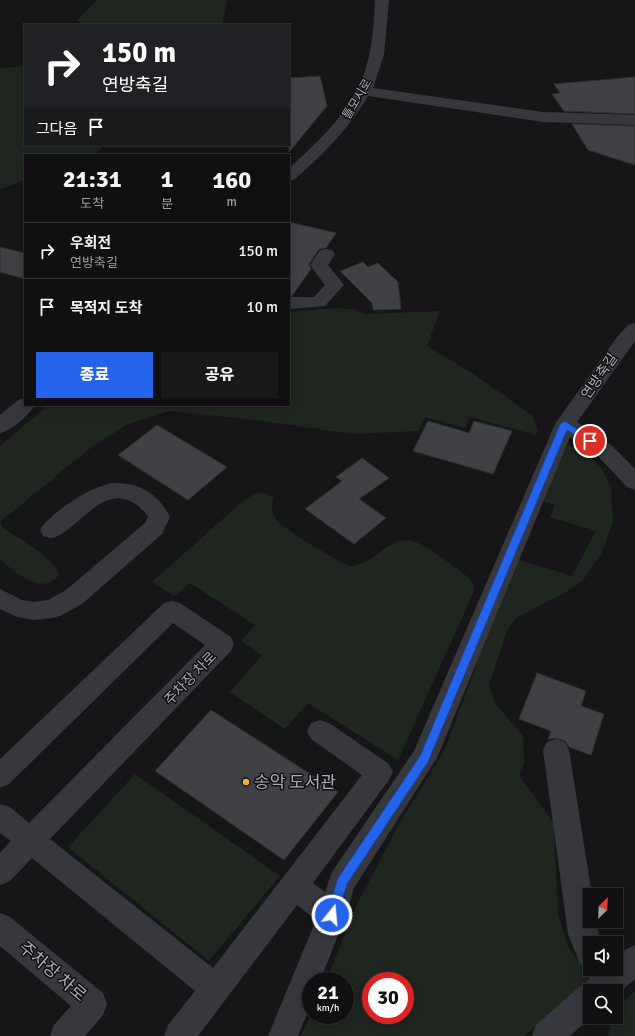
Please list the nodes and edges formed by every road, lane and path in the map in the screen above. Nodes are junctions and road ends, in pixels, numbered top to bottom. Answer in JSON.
{"nodes":[{"id":1,"x":382,"y":0,"type":"edge"},
{"id":2,"x":364,"y":91,"type":"junction"},
{"id":3,"x":635,"y":120,"type":"edge"},
{"id":4,"x":290,"y":175,"type":"edge"},
{"id":5,"x":326,"y":254,"type":"dead end"},
{"id":6,"x":290,"y":304,"type":"edge"},
{"id":7,"x":635,"y":329,"type":"edge"},
{"id":8,"x":24,"y":406,"type":"edge"},
{"id":9,"x":565,"y":424,"type":"junction"},
{"id":10,"x":0,"y":426,"type":"edge"},
{"id":11,"x":635,"y":482,"type":"edge"},
{"id":12,"x":51,"y":530,"type":"dead end"},
{"id":13,"x":0,"y":598,"type":"edge"},
{"id":14,"x":320,"y":731,"type":"dead end"},
{"id":15,"x":556,"y":750,"type":"dead end"},
{"id":16,"x":0,"y":776,"type":"edge"},
{"id":17,"x":0,"y":816,"type":"edge"},
{"id":18,"x":31,"y":840,"type":"junction"},
{"id":19,"x":0,"y":872,"type":"edge"},
{"id":20,"x":294,"y":885,"type":"junction"},
{"id":21,"x":332,"y":915,"type":"junction"},
{"id":22,"x":0,"y":927,"type":"edge"},
{"id":23,"x":584,"y":936,"type":"edge"},
{"id":24,"x":635,"y":960,"type":"edge"},
{"id":25,"x":600,"y":984,"type":"edge"},
{"id":26,"x":216,"y":989,"type":"junction"},
{"id":27,"x":583,"y":1001,"type":"edge"},
{"id":28,"x":65,"y":1036,"type":"edge"},
{"id":29,"x":179,"y":1036,"type":"edge"},
{"id":30,"x":283,"y":1036,"type":"edge"},
{"id":31,"x":547,"y":1036,"type":"edge"}],
"edges":[{"from":1,"to":2,"type":"street","name":"틀모시로"},
{"from":2,"to":3,"type":"street"},
{"from":2,"to":4,"type":"street","name":"틀모시로"},
{"from":5,"to":6,"type":"street"},
{"from":7,"to":9,"type":"street","name":"연방축길"},
{"from":8,"to":10,"type":"street"},
{"from":9,"to":11,"type":"street"},
{"from":9,"to":21,"type":"street","name":"연방축길"},
{"from":12,"to":13,"type":"street"},
{"from":14,"to":20,"type":"street"},
{"from":15,"to":23,"type":"street"},
{"from":16,"to":18,"type":"street","name":"주차장 차로"},
{"from":17,"to":18,"type":"street"},
{"from":18,"to":19,"type":"street","name":"주차장 차로"},
{"from":18,"to":26,"type":"street"},
{"from":20,"to":21,"type":"street"},
{"from":20,"to":26,"type":"street"},
{"from":21,"to":30,"type":"street","name":"연방축길"},
{"from":22,"to":28,"type":"street","name":"주차장 차로"},
{"from":24,"to":25,"type":"street"},
{"from":26,"to":29,"type":"street"},
{"from":27,"to":31,"type":"street"}]}
